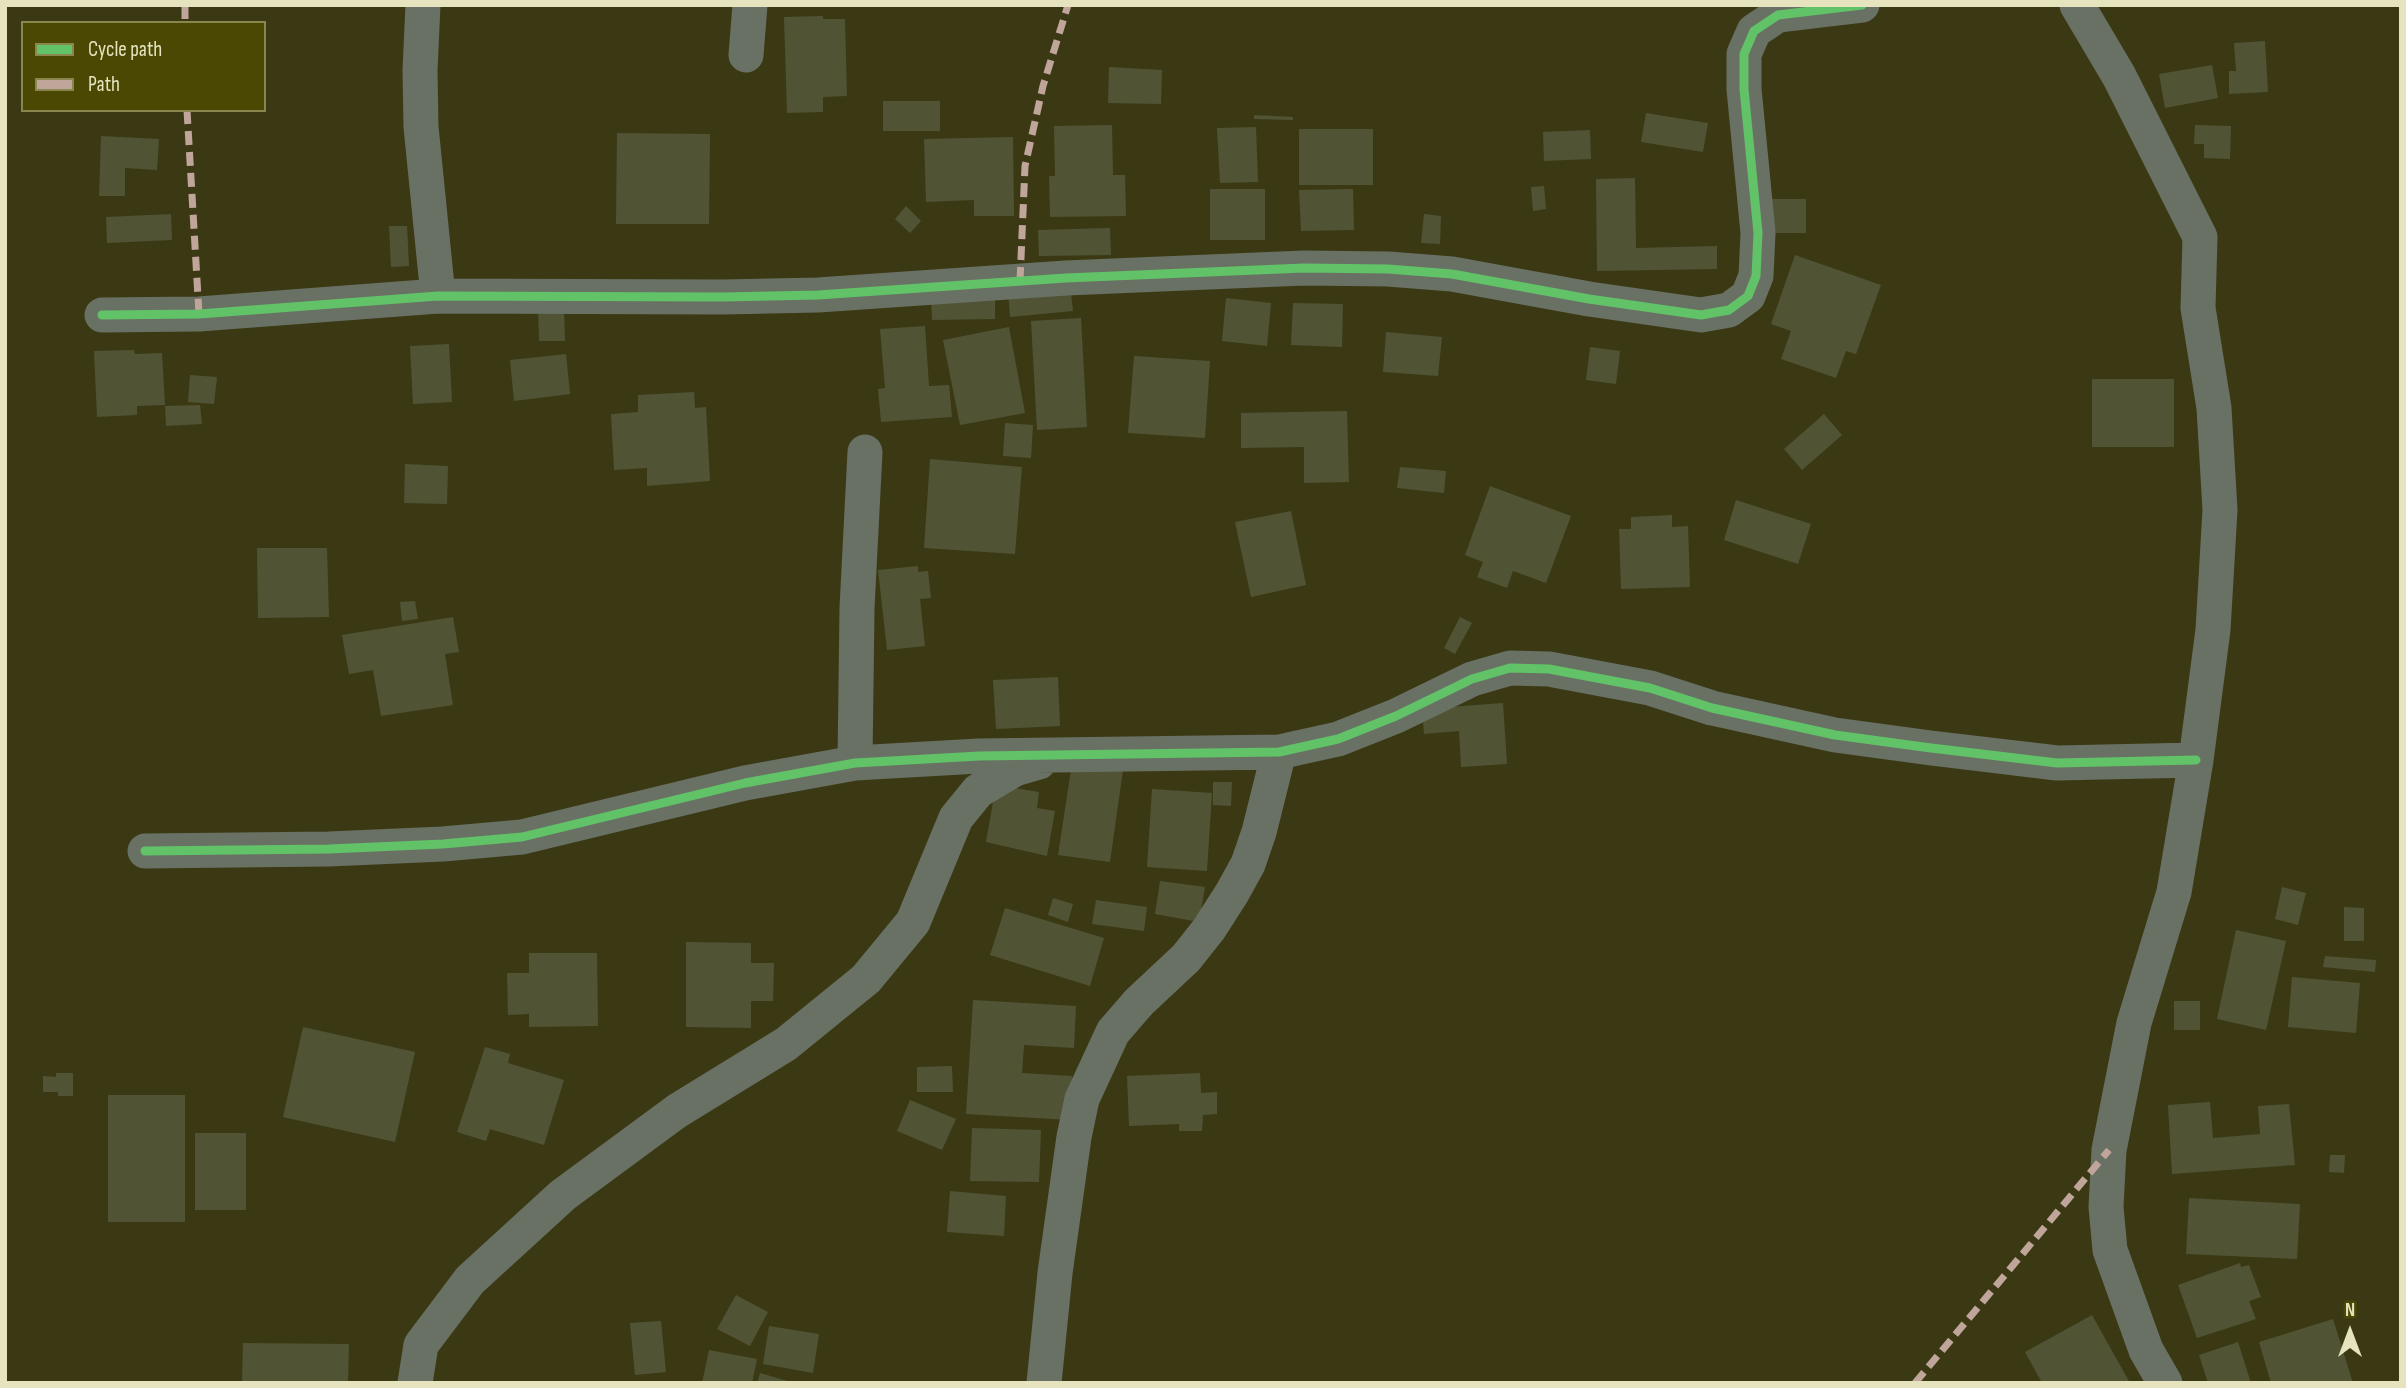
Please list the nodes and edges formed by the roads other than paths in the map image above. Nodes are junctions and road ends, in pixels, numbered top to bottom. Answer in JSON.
{"nodes":[{"id":1,"x":423,"y":5,"type":"edge"},
{"id":2,"x":750,"y":5,"type":"edge"},
{"id":3,"x":1862,"y":5,"type":"edge"},
{"id":4,"x":2077,"y":5,"type":"edge"},
{"id":5,"x":746,"y":55,"type":"dead end"},
{"id":6,"x":438,"y":296,"type":"junction"},
{"id":7,"x":102,"y":315,"type":"dead end"},
{"id":8,"x":865,"y":452,"type":"dead end"},
{"id":9,"x":1279,"y":752,"type":"junction"},
{"id":10,"x":1066,"y":755,"type":"junction"},
{"id":11,"x":2196,"y":760,"type":"junction"},
{"id":12,"x":855,"y":762,"type":"junction"},
{"id":13,"x":145,"y":851,"type":"dead end"},
{"id":14,"x":415,"y":1383,"type":"edge"},
{"id":15,"x":1044,"y":1383,"type":"edge"},
{"id":16,"x":2165,"y":1383,"type":"edge"}],
"edges":[{"from":1,"to":6,"type":"street"},
{"from":2,"to":5,"type":"street"},
{"from":3,"to":6,"type":"street"},
{"from":4,"to":11,"type":"street"},
{"from":6,"to":7,"type":"street"},
{"from":8,"to":12,"type":"street"},
{"from":9,"to":10,"type":"street"},
{"from":9,"to":11,"type":"street"},
{"from":9,"to":15,"type":"street"},
{"from":10,"to":12,"type":"street"},
{"from":10,"to":14,"type":"street"},
{"from":11,"to":16,"type":"street"},
{"from":12,"to":13,"type":"street"}]}
